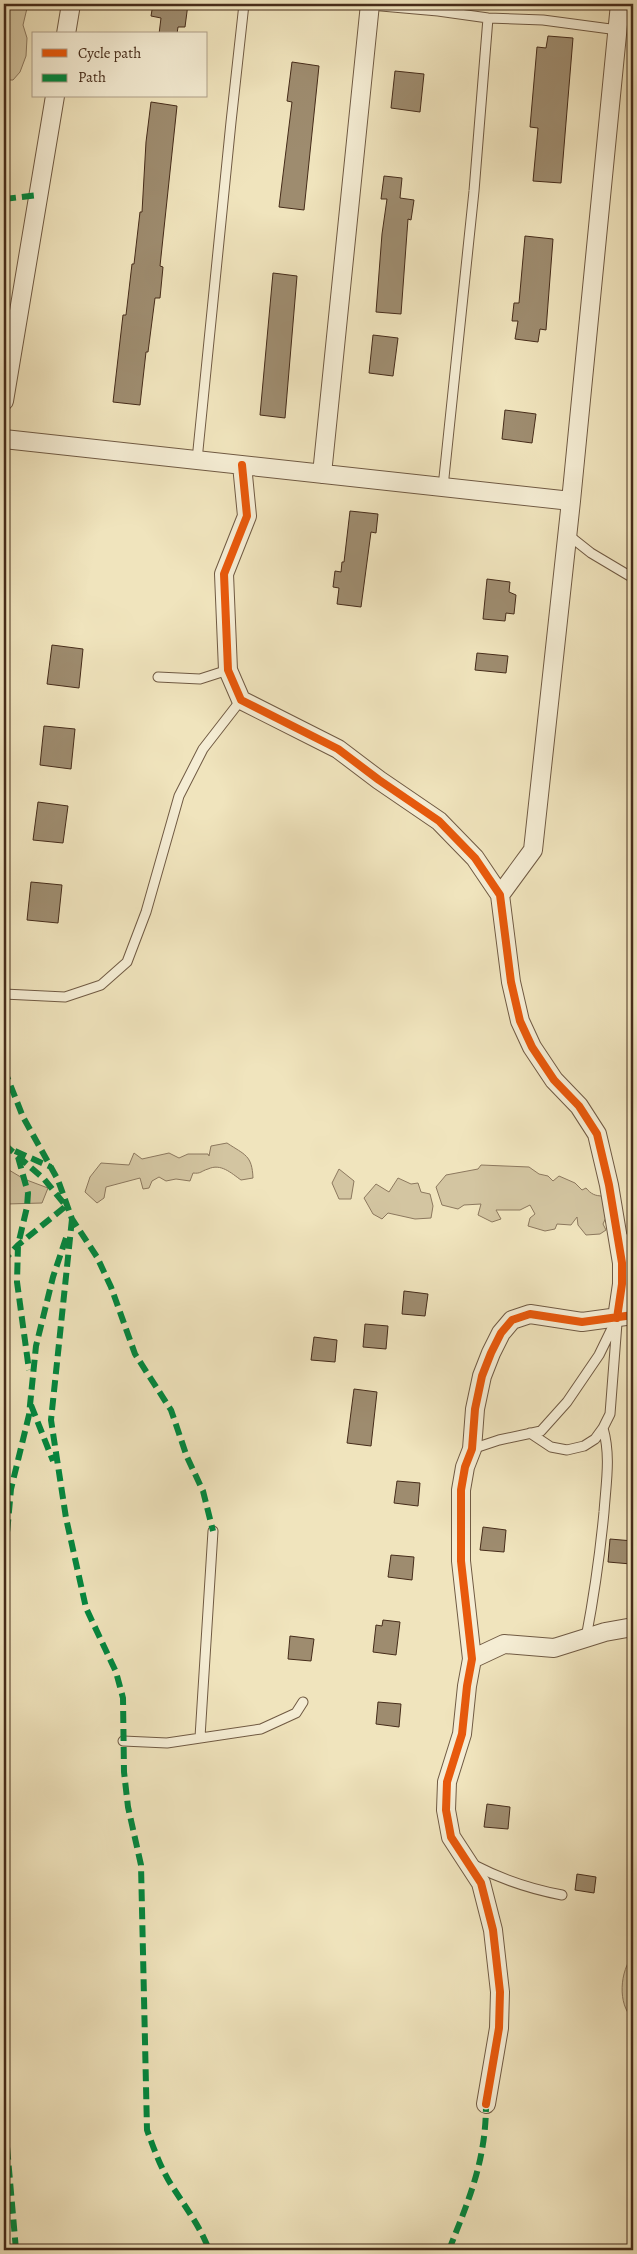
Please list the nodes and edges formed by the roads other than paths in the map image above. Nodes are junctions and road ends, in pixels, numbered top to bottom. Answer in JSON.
{"nodes":[{"id":1,"x":71,"y":4,"type":"edge"},
{"id":2,"x":244,"y":4,"type":"edge"},
{"id":3,"x":620,"y":4,"type":"edge"},
{"id":4,"x":370,"y":5,"type":"edge"},
{"id":5,"x":488,"y":18,"type":"junction"},
{"id":6,"x":618,"y":30,"type":"junction"},
{"id":7,"x":66,"y":32,"type":"edge"},
{"id":8,"x":55,"y":98,"type":"edge"},
{"id":9,"x":4,"y":401,"type":"edge"},
{"id":10,"x":4,"y":439,"type":"edge"},
{"id":11,"x":197,"y":460,"type":"junction"},
{"id":12,"x":242,"y":465,"type":"junction"},
{"id":13,"x":322,"y":474,"type":"junction"},
{"id":14,"x":443,"y":487,"type":"junction"},
{"id":15,"x":571,"y":501,"type":"junction"},
{"id":16,"x":567,"y":534,"type":"junction"},
{"id":17,"x":633,"y":578,"type":"edge"},
{"id":18,"x":228,"y":670,"type":"junction"},
{"id":19,"x":158,"y":677,"type":"dead end"},
{"id":20,"x":241,"y":700,"type":"junction"},
{"id":21,"x":500,"y":895,"type":"junction"},
{"id":22,"x":4,"y":994,"type":"edge"},
{"id":23,"x":617,"y":1232,"type":"junction"},
{"id":24,"x":633,"y":1246,"type":"edge"},
{"id":25,"x":625,"y":1316,"type":"edge"},
{"id":26,"x":603,"y":1428,"type":"junction"},
{"id":27,"x":530,"y":1433,"type":"junction"},
{"id":28,"x":472,"y":1449,"type":"junction"},
{"id":29,"x":213,"y":1531,"type":"dead end"},
{"id":30,"x":633,"y":1626,"type":"edge"},
{"id":31,"x":586,"y":1638,"type":"junction"},
{"id":32,"x":472,"y":1659,"type":"junction"},
{"id":33,"x":303,"y":1702,"type":"dead end"},
{"id":34,"x":200,"y":1737,"type":"junction"},
{"id":35,"x":123,"y":1741,"type":"dead end"},
{"id":36,"x":467,"y":1862,"type":"junction"},
{"id":37,"x":562,"y":1895,"type":"dead end"},
{"id":38,"x":486,"y":2104,"type":"dead end"}],
"edges":[{"from":1,"to":7,"type":"street"},
{"from":2,"to":11,"type":"lane"},
{"from":3,"to":6,"type":"street"},
{"from":4,"to":5,"type":"lane"},
{"from":4,"to":13,"type":"street"},
{"from":5,"to":6,"type":"lane"},
{"from":5,"to":14,"type":"lane"},
{"from":6,"to":15,"type":"street"},
{"from":8,"to":9,"type":"street"},
{"from":10,"to":11,"type":"street"},
{"from":11,"to":12,"type":"street"},
{"from":12,"to":13,"type":"street"},
{"from":12,"to":18,"type":"street"},
{"from":13,"to":14,"type":"street"},
{"from":14,"to":15,"type":"street"},
{"from":15,"to":16,"type":"street"},
{"from":16,"to":17,"type":"lane"},
{"from":16,"to":21,"type":"street"},
{"from":18,"to":19,"type":"lane"},
{"from":18,"to":20,"type":"street"},
{"from":20,"to":21,"type":"street"},
{"from":20,"to":22,"type":"lane"},
{"from":21,"to":23,"type":"street"},
{"from":23,"to":24,"type":"lane"},
{"from":23,"to":25,"type":"street"},
{"from":25,"to":26,"type":"lane"},
{"from":25,"to":27,"type":"lane"},
{"from":25,"to":28,"type":"street"},
{"from":26,"to":27,"type":"lane"},
{"from":26,"to":31,"type":"lane"},
{"from":27,"to":28,"type":"lane"},
{"from":28,"to":32,"type":"street"},
{"from":29,"to":34,"type":"lane"},
{"from":30,"to":31,"type":"street"},
{"from":31,"to":32,"type":"street"},
{"from":32,"to":36,"type":"street"},
{"from":33,"to":34,"type":"lane"},
{"from":34,"to":35,"type":"lane"},
{"from":36,"to":37,"type":"lane"},
{"from":36,"to":38,"type":"street"}]}
